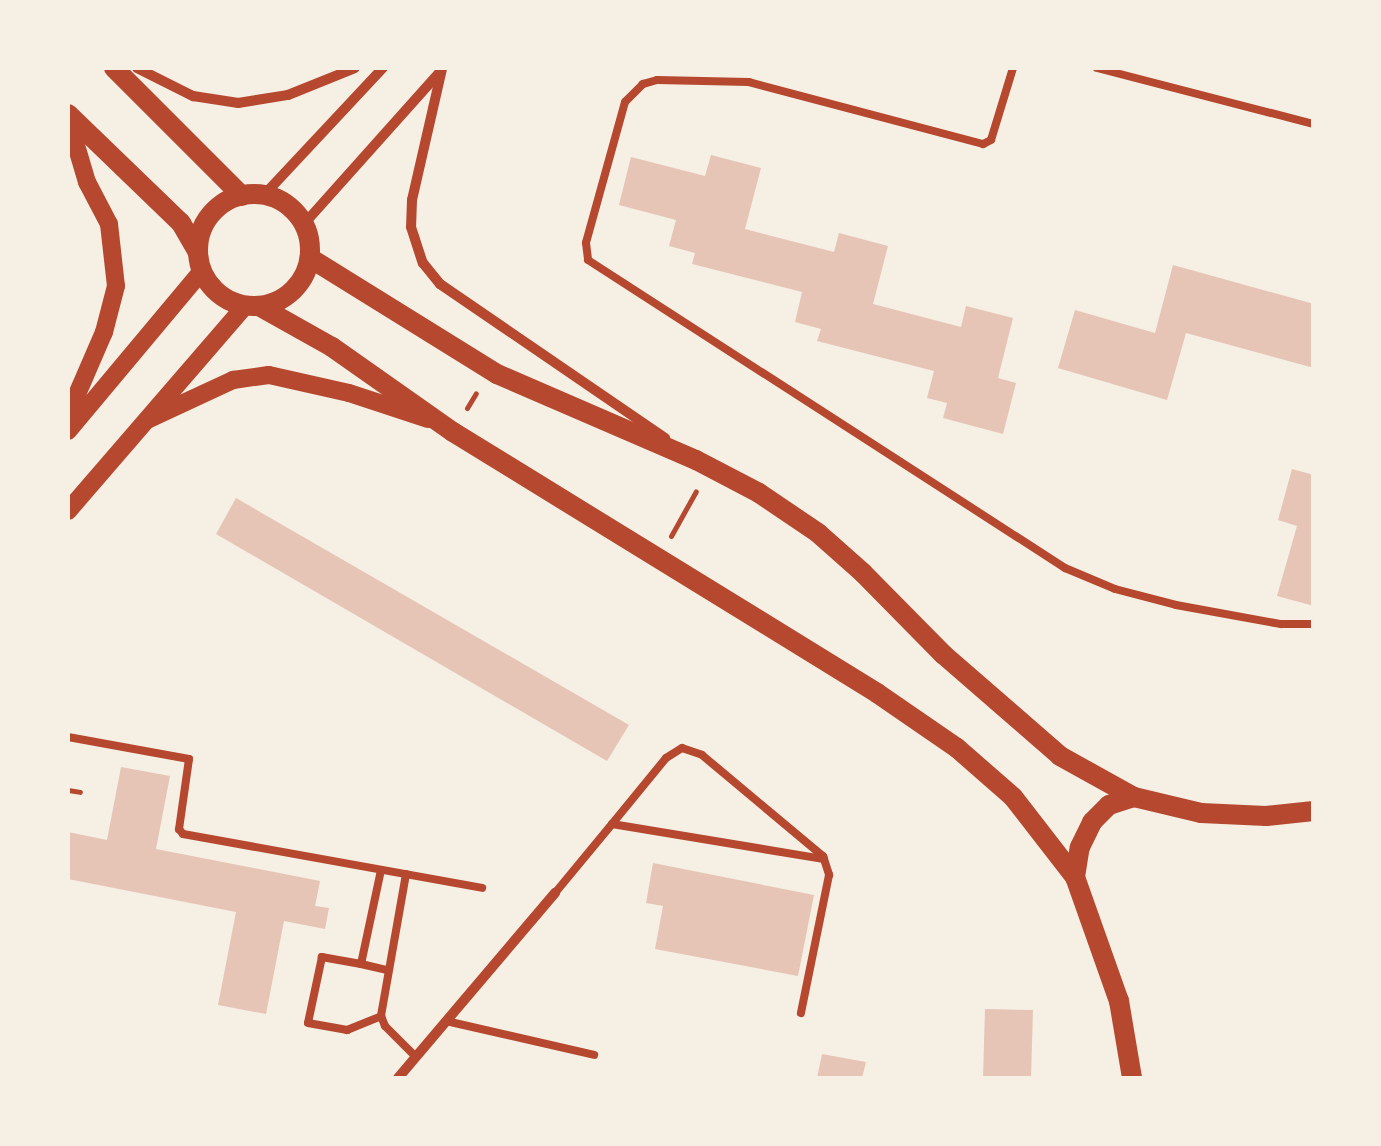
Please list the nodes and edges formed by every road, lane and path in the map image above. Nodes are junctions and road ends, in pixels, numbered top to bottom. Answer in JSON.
{"nodes":[{"id":1,"x":114,"y":68,"type":"edge"},
{"id":2,"x":137,"y":68,"type":"edge"},
{"id":3,"x":355,"y":68,"type":"edge"},
{"id":4,"x":384,"y":68,"type":"edge"},
{"id":5,"x":443,"y":68,"type":"edge"},
{"id":6,"x":753,"y":68,"type":"edge"},
{"id":7,"x":1013,"y":68,"type":"edge"},
{"id":8,"x":1097,"y":68,"type":"edge"},
{"id":9,"x":750,"y":82,"type":"junction"},
{"id":10,"x":68,"y":116,"type":"edge"},
{"id":11,"x":1314,"y":124,"type":"edge"},
{"id":12,"x":264,"y":195,"type":"junction"},
{"id":13,"x":242,"y":196,"type":"junction"},
{"id":14,"x":304,"y":224,"type":"junction"},
{"id":15,"x":310,"y":258,"type":"junction"},
{"id":16,"x":200,"y":262,"type":"junction"},
{"id":17,"x":252,"y":306,"type":"junction"},
{"id":18,"x":476,"y":393,"type":"dead end"},
{"id":19,"x":468,"y":408,"type":"dead end"},
{"id":20,"x":68,"y":415,"type":"edge"},
{"id":21,"x":149,"y":420,"type":"junction"},
{"id":22,"x":440,"y":424,"type":"junction"},
{"id":23,"x":68,"y":431,"type":"edge"},
{"id":24,"x":696,"y":460,"type":"junction"},
{"id":25,"x":696,"y":491,"type":"dead end"},
{"id":26,"x":68,"y":511,"type":"edge"},
{"id":27,"x":669,"y":538,"type":"dead end"},
{"id":28,"x":1314,"y":624,"type":"edge"},
{"id":29,"x":68,"y":738,"type":"edge"},
{"id":30,"x":68,"y":790,"type":"edge"},
{"id":31,"x":80,"y":792,"type":"dead end"},
{"id":32,"x":1134,"y":797,"type":"junction"},
{"id":33,"x":1314,"y":811,"type":"edge"},
{"id":34,"x":612,"y":824,"type":"junction"},
{"id":35,"x":826,"y":860,"type":"junction"},
{"id":36,"x":381,"y":870,"type":"junction"},
{"id":37,"x":406,"y":874,"type":"junction"},
{"id":38,"x":1075,"y":877,"type":"junction"},
{"id":39,"x":482,"y":888,"type":"dead end"},
{"id":40,"x":555,"y":893,"type":"joint"},
{"id":41,"x":361,"y":964,"type":"junction"},
{"id":42,"x":387,"y":970,"type":"junction"},
{"id":43,"x":801,"y":1013,"type":"dead end"},
{"id":44,"x":380,"y":1016,"type":"junction"},
{"id":45,"x":446,"y":1021,"type":"junction"},
{"id":46,"x":594,"y":1055,"type":"dead end"},
{"id":47,"x":416,"y":1057,"type":"junction"},
{"id":48,"x":398,"y":1078,"type":"edge"},
{"id":49,"x":1132,"y":1078,"type":"edge"}],
"edges":[{"from":1,"to":13,"type":"main road"},
{"from":2,"to":3,"type":"street"},
{"from":4,"to":12,"type":"street"},
{"from":5,"to":14,"type":"street"},
{"from":5,"to":24,"type":"street"},
{"from":6,"to":9,"type":"lane"},
{"from":7,"to":9,"type":"lane"},
{"from":8,"to":11,"type":"lane"},
{"from":9,"to":28,"type":"lane"},
{"from":10,"to":16,"type":"main road"},
{"from":10,"to":20,"type":"street"},
{"from":12,"to":13,"type":"main road"},
{"from":12,"to":14,"type":"main road"},
{"from":13,"to":16,"type":"main road"},
{"from":14,"to":15,"type":"main road"},
{"from":15,"to":17,"type":"main road"},
{"from":15,"to":24,"type":"main road"},
{"from":16,"to":17,"type":"main road"},
{"from":16,"to":23,"type":"street"},
{"from":17,"to":21,"type":"street"},
{"from":17,"to":22,"type":"main road"},
{"from":18,"to":19,"type":"path"},
{"from":21,"to":22,"type":"street"},
{"from":21,"to":26,"type":"street"},
{"from":22,"to":38,"type":"main road"},
{"from":24,"to":32,"type":"main road"},
{"from":25,"to":27,"type":"path"},
{"from":29,"to":36,"type":"lane"},
{"from":30,"to":31,"type":"path"},
{"from":32,"to":33,"type":"main road"},
{"from":32,"to":38,"type":"main road"},
{"from":34,"to":35,"type":"lane"},
{"from":34,"to":35,"type":"lane"},
{"from":34,"to":40,"type":"lane"},
{"from":35,"to":43,"type":"lane"},
{"from":36,"to":37,"type":"lane"},
{"from":36,"to":41,"type":"lane"},
{"from":37,"to":39,"type":"lane"},
{"from":37,"to":42,"type":"lane"},
{"from":38,"to":49,"type":"main road"},
{"from":40,"to":45,"type":"street"},
{"from":41,"to":42,"type":"lane"},
{"from":41,"to":44,"type":"lane"},
{"from":42,"to":44,"type":"lane"},
{"from":44,"to":47,"type":"lane"},
{"from":45,"to":46,"type":"lane"},
{"from":45,"to":47,"type":"street"},
{"from":47,"to":48,"type":"street"}]}
